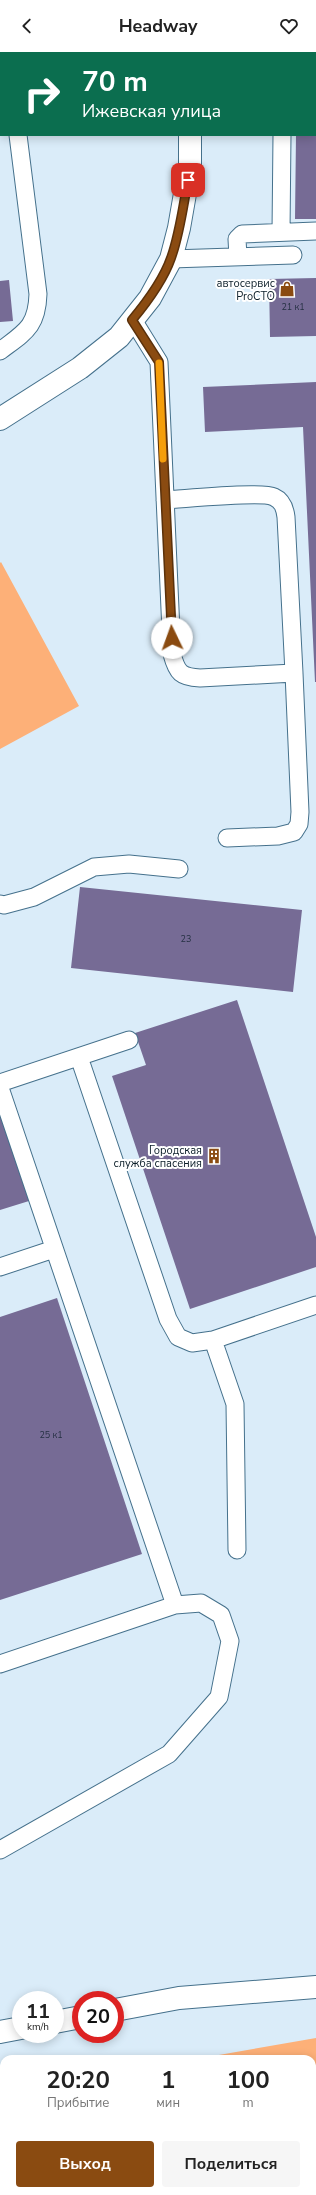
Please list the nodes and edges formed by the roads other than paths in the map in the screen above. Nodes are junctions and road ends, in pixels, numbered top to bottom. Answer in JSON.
{"nodes":[{"id":1,"x":18,"y":136,"type":"edge"},
{"id":2,"x":190,"y":136,"type":"edge"},
{"id":3,"x":282,"y":136,"type":"edge"},
{"id":4,"x":316,"y":231,"type":"edge"},
{"id":5,"x":281,"y":232,"type":"junction"},
{"id":6,"x":293,"y":255,"type":"dead end"},
{"id":7,"x":238,"y":257,"type":"junction"},
{"id":8,"x":171,"y":259,"type":"junction"},
{"id":9,"x":132,"y":320,"type":"junction"},
{"id":10,"x":0,"y":351,"type":"edge"},
{"id":11,"x":0,"y":419,"type":"edge"},
{"id":12,"x":165,"y":500,"type":"junction"},
{"id":13,"x":294,"y":674,"type":"junction"},
{"id":14,"x":227,"y":838,"type":"dead end"},
{"id":15,"x":179,"y":868,"type":"dead end"},
{"id":16,"x":0,"y":904,"type":"edge"},
{"id":17,"x":129,"y":1040,"type":"dead end"},
{"id":18,"x":79,"y":1056,"type":"junction"},
{"id":19,"x":0,"y":1083,"type":"edge"},
{"id":20,"x":0,"y":1088,"type":"edge"},
{"id":21,"x":54,"y":1249,"type":"junction"},
{"id":22,"x":0,"y":1267,"type":"edge"},
{"id":23,"x":316,"y":1305,"type":"edge"},
{"id":24,"x":213,"y":1340,"type":"junction"},
{"id":25,"x":237,"y":1550,"type":"dead end"},
{"id":26,"x":175,"y":1605,"type":"junction"},
{"id":27,"x":0,"y":1664,"type":"edge"},
{"id":28,"x":0,"y":1850,"type":"edge"},
{"id":29,"x":316,"y":1987,"type":"edge"},
{"id":30,"x":124,"y":2008,"type":"edge"},
{"id":31,"x":12,"y":2030,"type":"edge"},
{"id":32,"x":0,"y":2032,"type":"edge"}],
"edges":[{"from":1,"to":10,"type":"lane"},
{"from":2,"to":8,"type":"street"},
{"from":3,"to":5,"type":"lane"},
{"from":4,"to":5,"type":"lane"},
{"from":5,"to":7,"type":"lane"},
{"from":6,"to":7,"type":"lane"},
{"from":7,"to":8,"type":"lane"},
{"from":8,"to":9,"type":"street"},
{"from":9,"to":11,"type":"street"},
{"from":9,"to":12,"type":"lane"},
{"from":12,"to":13,"type":"lane"},
{"from":12,"to":13,"type":"lane"},
{"from":13,"to":14,"type":"lane"},
{"from":15,"to":16,"type":"lane"},
{"from":17,"to":18,"type":"lane"},
{"from":18,"to":19,"type":"lane"},
{"from":18,"to":24,"type":"lane"},
{"from":20,"to":21,"type":"lane"},
{"from":21,"to":22,"type":"lane"},
{"from":21,"to":26,"type":"lane"},
{"from":23,"to":24,"type":"lane"},
{"from":24,"to":25,"type":"lane"},
{"from":26,"to":27,"type":"lane"},
{"from":26,"to":28,"type":"lane"},
{"from":29,"to":30,"type":"street"},
{"from":31,"to":32,"type":"street"}]}
